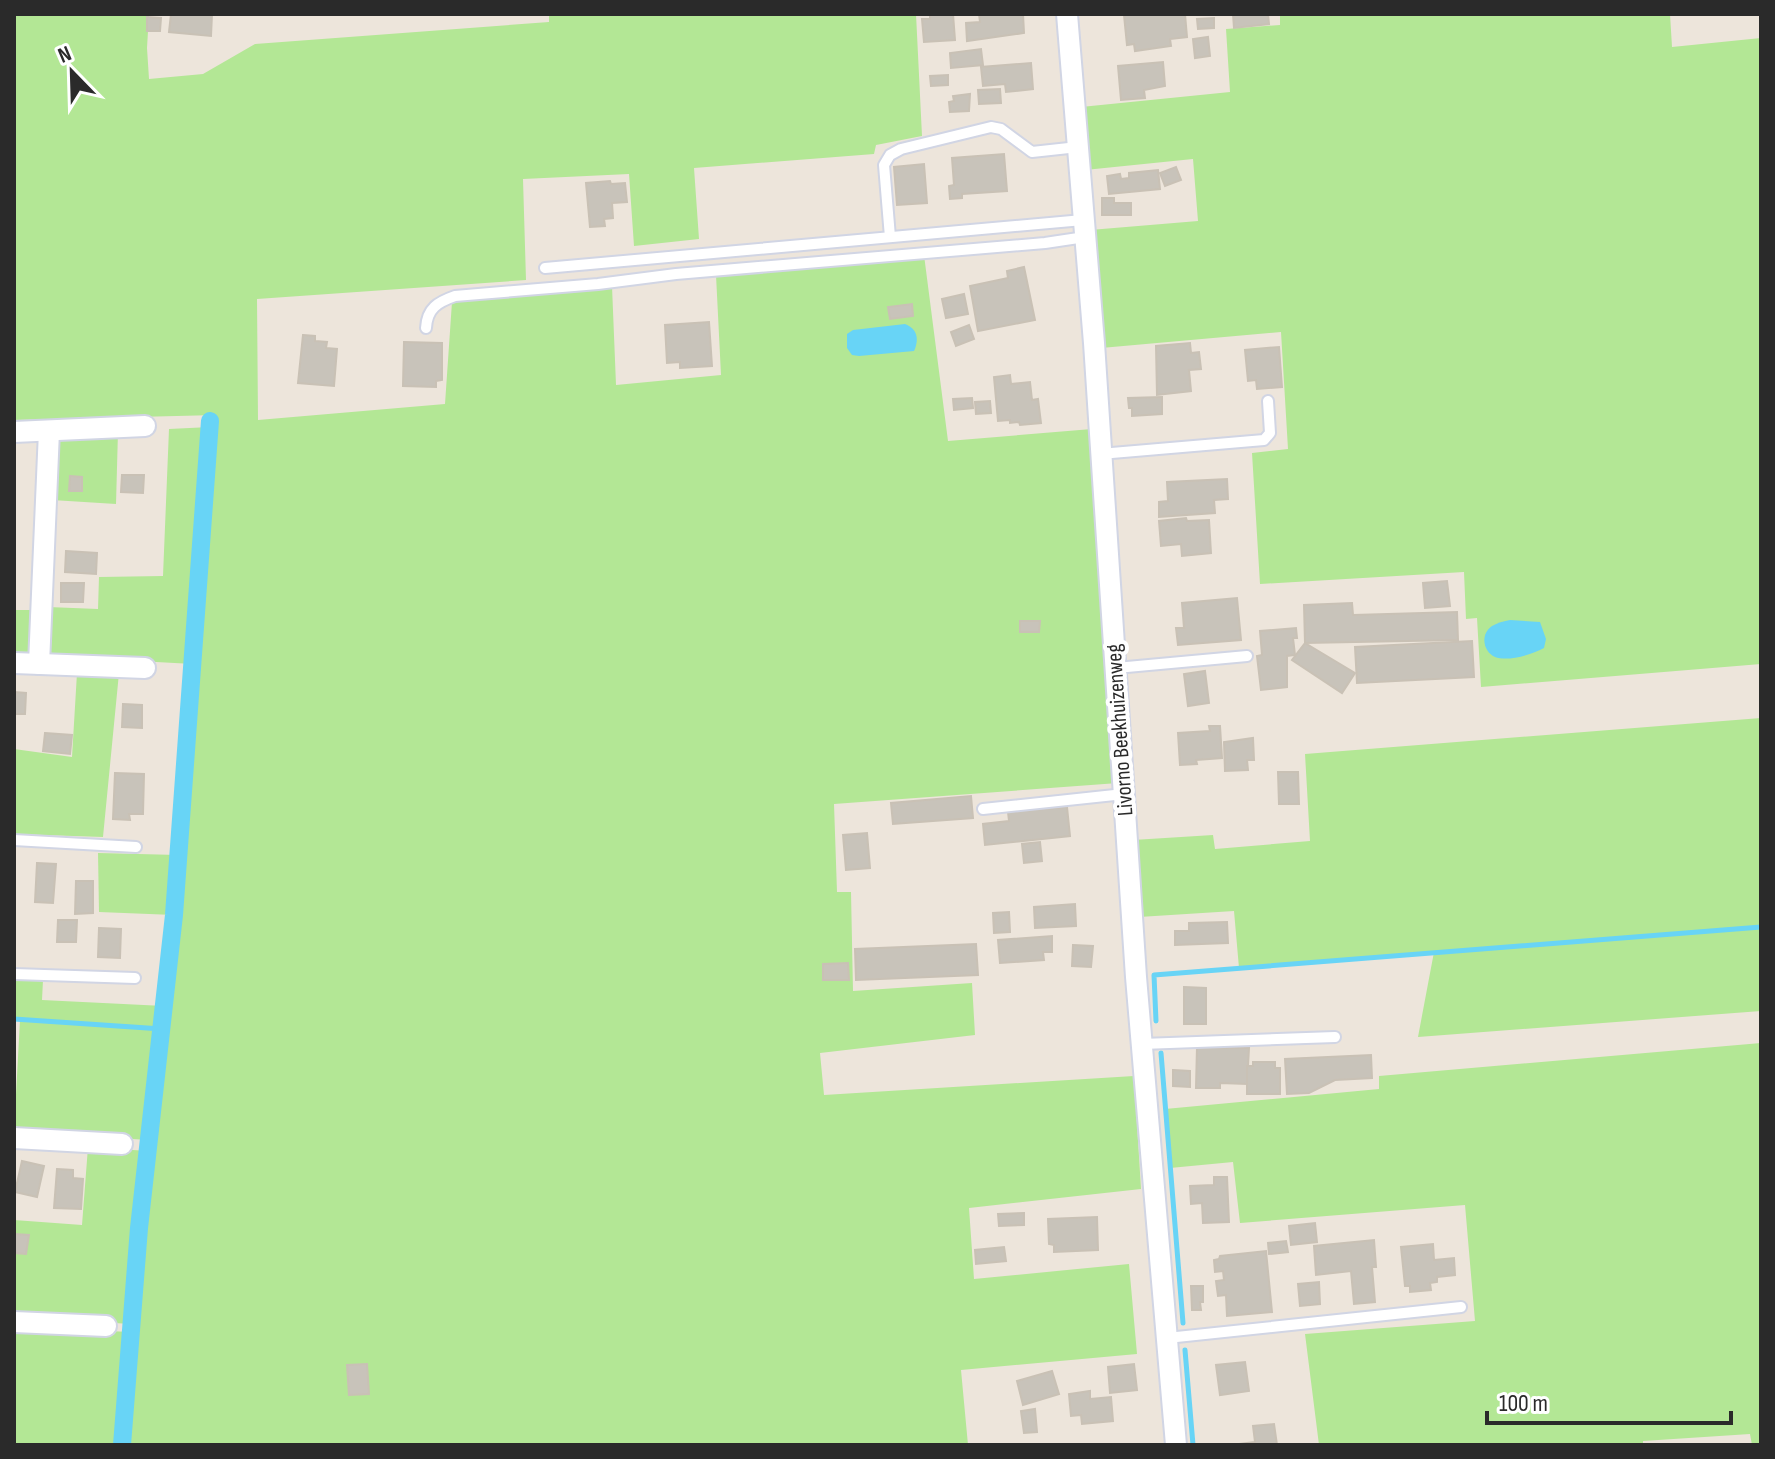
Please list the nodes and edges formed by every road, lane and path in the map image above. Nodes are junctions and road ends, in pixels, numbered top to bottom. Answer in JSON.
{"nodes":[{"id":1,"x":1067,"y":14,"type":"edge"},
{"id":2,"x":1078,"y":147,"type":"junction"},
{"id":3,"x":1084,"y":228,"type":"junction"},
{"id":4,"x":890,"y":237,"type":"junction"},
{"id":5,"x":545,"y":268,"type":"dead end"},
{"id":6,"x":426,"y":328,"type":"dead end"},
{"id":7,"x":1268,"y":401,"type":"dead end"},
{"id":8,"x":145,"y":426,"type":"dead end"},
{"id":9,"x":49,"y":431,"type":"junction"},
{"id":10,"x":14,"y":432,"type":"edge"},
{"id":11,"x":1100,"y":454,"type":"junction"},
{"id":12,"x":1247,"y":656,"type":"dead end"},
{"id":13,"x":14,"y":663,"type":"edge"},
{"id":14,"x":39,"y":664,"type":"junction"},
{"id":15,"x":145,"y":668,"type":"dead end"},
{"id":16,"x":1116,"y":668,"type":"junction"},
{"id":17,"x":1124,"y":794,"type":"junction"},
{"id":18,"x":983,"y":809,"type":"dead end"},
{"id":19,"x":14,"y":840,"type":"edge"},
{"id":20,"x":136,"y":847,"type":"dead end"},
{"id":21,"x":14,"y":974,"type":"edge"},
{"id":22,"x":135,"y":978,"type":"dead end"},
{"id":23,"x":1335,"y":1037,"type":"dead end"},
{"id":24,"x":1142,"y":1044,"type":"junction"},
{"id":25,"x":14,"y":1138,"type":"edge"},
{"id":26,"x":122,"y":1144,"type":"dead end"},
{"id":27,"x":1461,"y":1307,"type":"dead end"},
{"id":28,"x":14,"y":1322,"type":"edge"},
{"id":29,"x":106,"y":1326,"type":"dead end"},
{"id":30,"x":1167,"y":1338,"type":"junction"},
{"id":31,"x":1176,"y":1445,"type":"edge"}],
"edges":[{"from":1,"to":2,"type":"street","name":"Livorno Beekhuizenweg"},
{"from":2,"to":3,"type":"street","name":"Livorno Beekhuizenweg"},
{"from":2,"to":4,"type":"lane"},
{"from":3,"to":4,"type":"lane"},
{"from":3,"to":6,"type":"lane"},
{"from":3,"to":11,"type":"street","name":"Livorno Beekhuizenweg"},
{"from":4,"to":5,"type":"lane"},
{"from":7,"to":11,"type":"lane"},
{"from":8,"to":9,"type":"street"},
{"from":9,"to":10,"type":"street"},
{"from":9,"to":14,"type":"street"},
{"from":11,"to":16,"type":"street","name":"Livorno Beekhuizenweg"},
{"from":12,"to":16,"type":"lane"},
{"from":13,"to":14,"type":"street"},
{"from":14,"to":15,"type":"street"},
{"from":16,"to":17,"type":"street","name":"Livorno Beekhuizenweg"},
{"from":17,"to":18,"type":"lane"},
{"from":17,"to":24,"type":"street","name":"Livorno Beekhuizenweg"},
{"from":19,"to":20,"type":"lane"},
{"from":21,"to":22,"type":"lane"},
{"from":23,"to":24,"type":"lane"},
{"from":24,"to":30,"type":"street","name":"Livorno Beekhuizenweg"},
{"from":25,"to":26,"type":"street"},
{"from":27,"to":30,"type":"lane"},
{"from":28,"to":29,"type":"street"},
{"from":30,"to":31,"type":"street","name":"Livorno Beekhuizenweg"}]}
